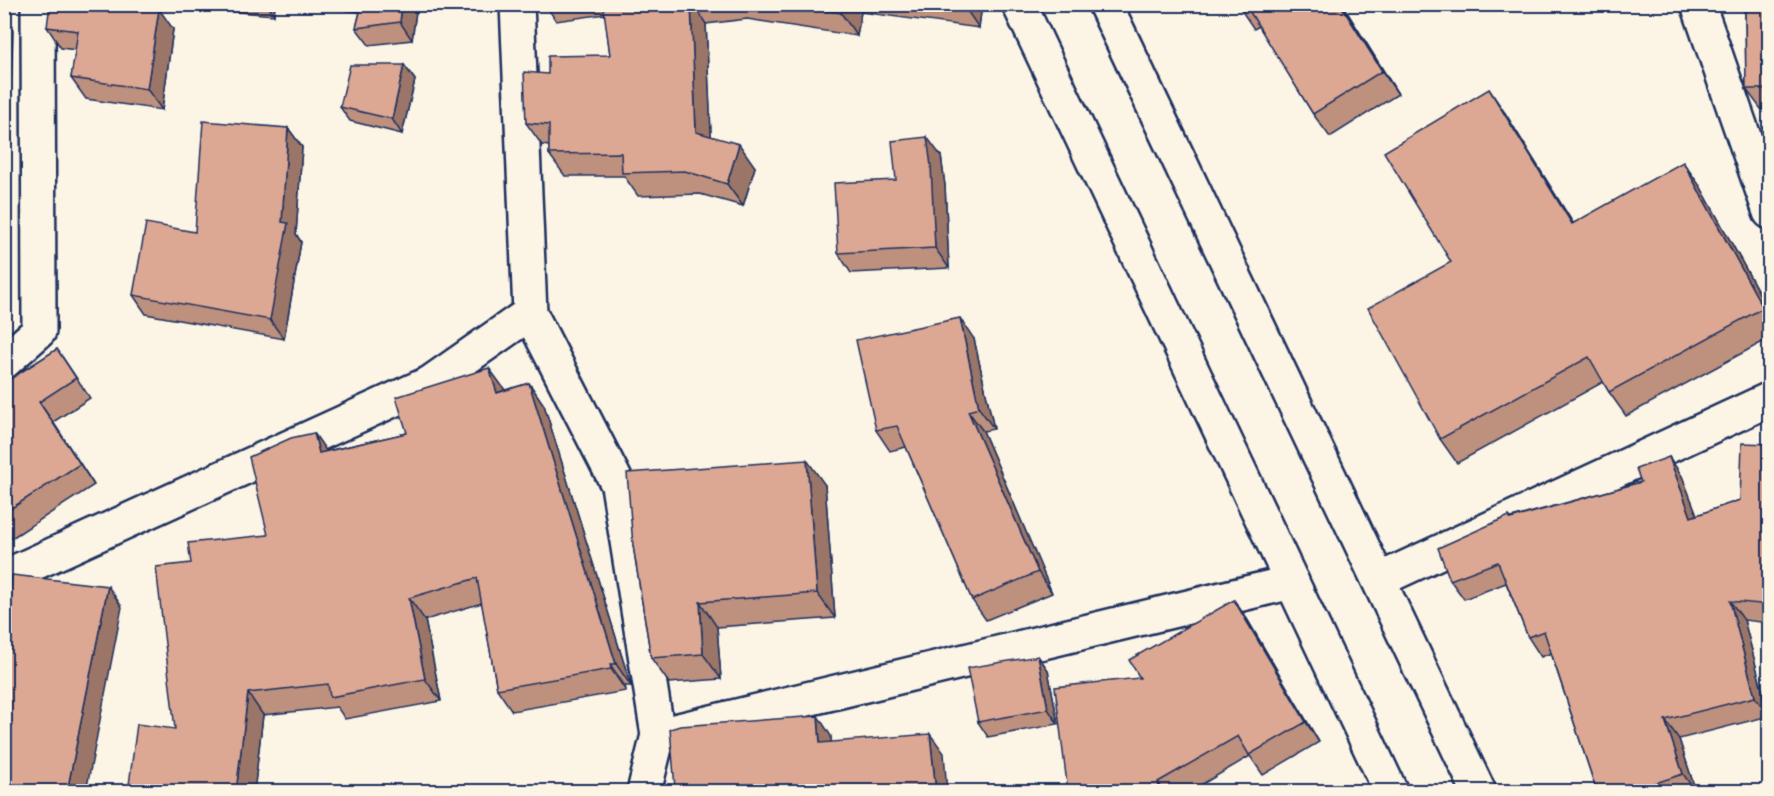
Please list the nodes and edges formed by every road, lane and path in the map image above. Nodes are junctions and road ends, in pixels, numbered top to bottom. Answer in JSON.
{"nodes":[{"id":1,"x":38,"y":4,"type":"edge"},
{"id":2,"x":517,"y":4,"type":"edge"},
{"id":3,"x":1019,"y":4,"type":"edge"},
{"id":4,"x":1105,"y":4,"type":"edge"},
{"id":5,"x":1698,"y":4,"type":"edge"},
{"id":6,"x":1770,"y":212,"type":"edge"},
{"id":7,"x":530,"y":313,"type":"junction"},
{"id":8,"x":4,"y":362,"type":"edge"},
{"id":9,"x":1770,"y":399,"type":"edge"},
{"id":10,"x":4,"y":577,"type":"edge"},
{"id":11,"x":1379,"y":580,"type":"junction"},
{"id":12,"x":1292,"y":582,"type":"junction"},
{"id":13,"x":658,"y":735,"type":"junction"},
{"id":14,"x":644,"y":792,"type":"edge"},
{"id":15,"x":1391,"y":792,"type":"edge"},
{"id":16,"x":1479,"y":792,"type":"edge"}],
"edges":[{"from":1,"to":8,"type":"street"},
{"from":2,"to":7,"type":"street"},
{"from":3,"to":12,"type":"street"},
{"from":4,"to":11,"type":"street"},
{"from":5,"to":6,"type":"street"},
{"from":7,"to":10,"type":"street"},
{"from":7,"to":13,"type":"street"},
{"from":9,"to":11,"type":"street"},
{"from":11,"to":16,"type":"street"},
{"from":12,"to":13,"type":"street"},
{"from":12,"to":15,"type":"street"},
{"from":13,"to":14,"type":"street"}]}
